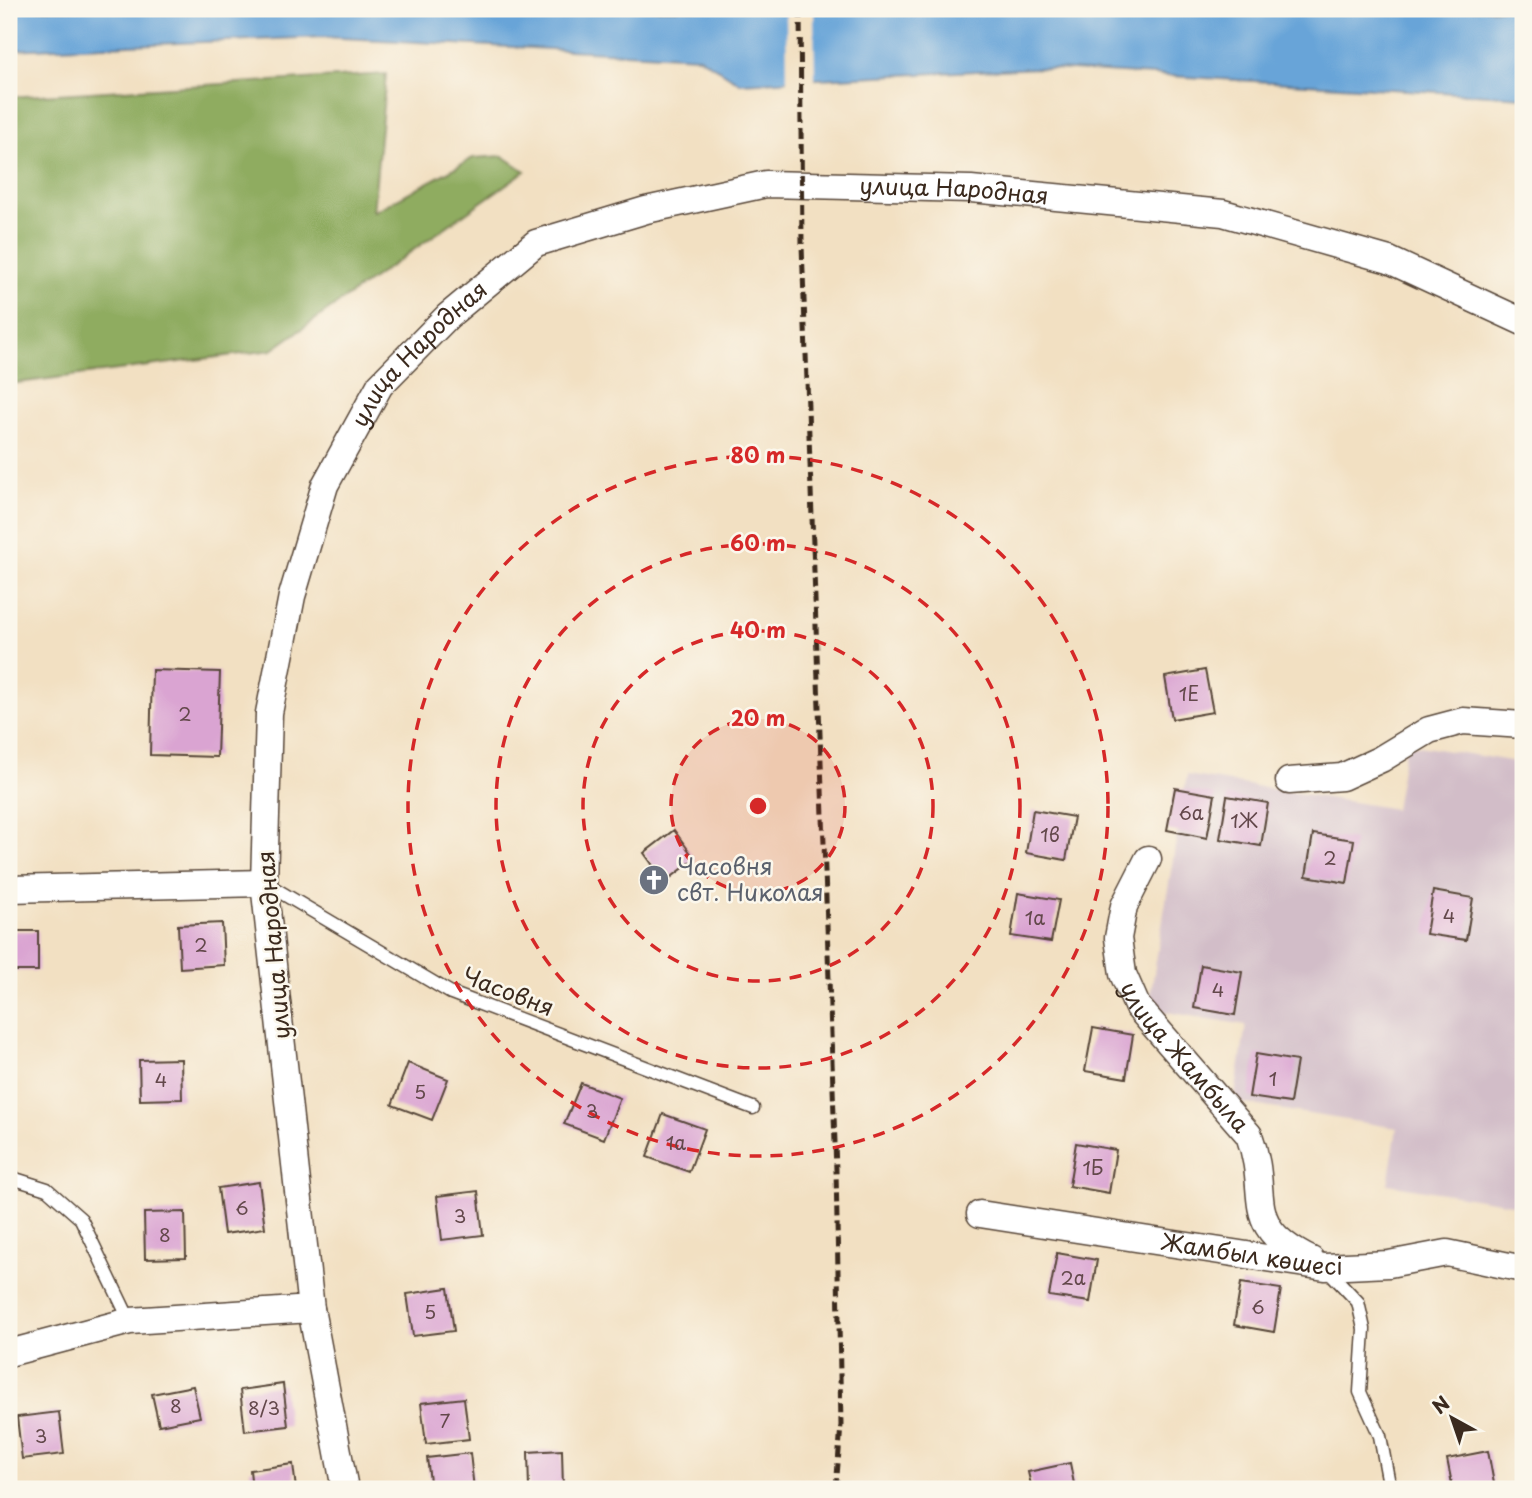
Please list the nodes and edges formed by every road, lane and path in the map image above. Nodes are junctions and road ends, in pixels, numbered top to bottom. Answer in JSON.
{"nodes":[{"id":1,"x":1523,"y":322,"type":"edge"},
{"id":2,"x":1523,"y":725,"type":"edge"},
{"id":3,"x":1289,"y":781,"type":"dead end"},
{"id":4,"x":1148,"y":859,"type":"dead end"},
{"id":5,"x":264,"y":883,"type":"junction"},
{"id":6,"x":9,"y":889,"type":"edge"},
{"id":7,"x":753,"y":1108,"type":"dead end"},
{"id":8,"x":9,"y":1177,"type":"edge"},
{"id":9,"x":980,"y":1214,"type":"dead end"},
{"id":10,"x":1325,"y":1267,"type":"junction"},
{"id":11,"x":1523,"y":1269,"type":"edge"},
{"id":12,"x":311,"y":1309,"type":"junction"},
{"id":13,"x":130,"y":1321,"type":"junction"},
{"id":14,"x":9,"y":1353,"type":"edge"},
{"id":15,"x":345,"y":1489,"type":"edge"},
{"id":16,"x":1390,"y":1489,"type":"edge"}],
"edges":[{"from":1,"to":5,"type":"street","name":"улица Народная"},
{"from":2,"to":3,"type":"street"},
{"from":4,"to":10,"type":"street","name":"улица Жамбыла"},
{"from":5,"to":6,"type":"street"},
{"from":5,"to":7,"type":"lane","name":"Часовня"},
{"from":5,"to":12,"type":"street","name":"улица Народная"},
{"from":8,"to":13,"type":"lane"},
{"from":9,"to":10,"type":"street","name":"Жамбыл көшесі"},
{"from":10,"to":11,"type":"street","name":"Жамбыл көшесі"},
{"from":10,"to":16,"type":"lane"},
{"from":12,"to":13,"type":"street"},
{"from":12,"to":15,"type":"street","name":"улица Народная"},
{"from":13,"to":14,"type":"street"}]}
